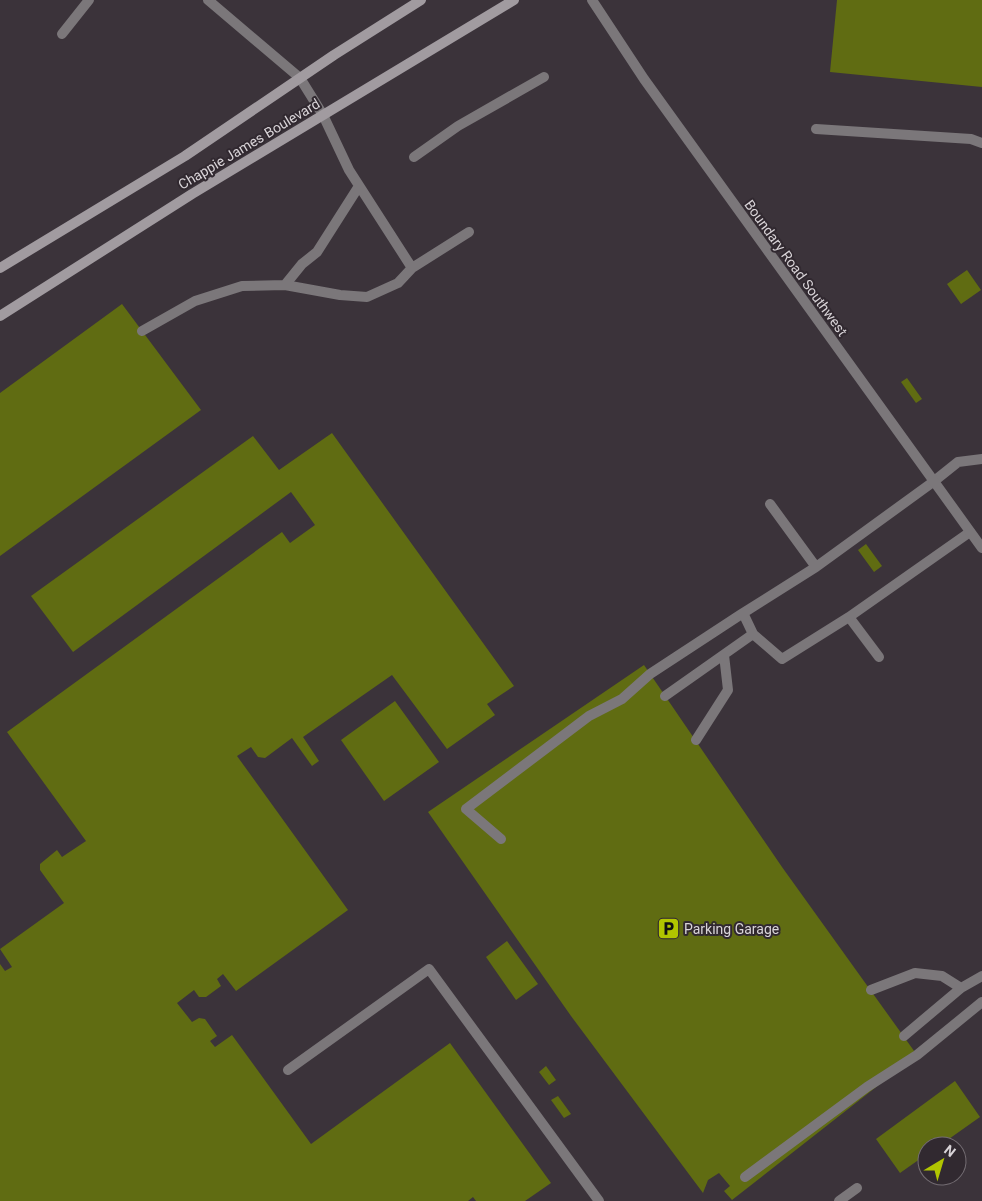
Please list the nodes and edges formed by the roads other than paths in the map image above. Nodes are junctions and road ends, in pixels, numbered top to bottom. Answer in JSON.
{"nodes":[{"id":1,"x":89,"y":0,"type":"edge"},
{"id":2,"x":208,"y":0,"type":"edge"},
{"id":3,"x":421,"y":0,"type":"edge"},
{"id":4,"x":514,"y":0,"type":"edge"},
{"id":5,"x":592,"y":0,"type":"edge"},
{"id":6,"x":62,"y":34,"type":"dead end"},
{"id":7,"x":300,"y":78,"type":"junction"},
{"id":8,"x":544,"y":78,"type":"dead end"},
{"id":9,"x":323,"y":115,"type":"junction"},
{"id":10,"x":816,"y":129,"type":"dead end"},
{"id":11,"x":982,"y":142,"type":"edge"},
{"id":12,"x":414,"y":157,"type":"dead end"},
{"id":13,"x":359,"y":186,"type":"junction"},
{"id":14,"x":469,"y":232,"type":"dead end"},
{"id":15,"x":0,"y":268,"type":"edge"},
{"id":16,"x":412,"y":268,"type":"junction"},
{"id":17,"x":285,"y":285,"type":"junction"},
{"id":18,"x":0,"y":316,"type":"edge"},
{"id":19,"x":142,"y":331,"type":"dead end"},
{"id":20,"x":982,"y":459,"type":"edge"},
{"id":21,"x":933,"y":482,"type":"junction"},
{"id":22,"x":770,"y":504,"type":"dead end"},
{"id":23,"x":970,"y":532,"type":"junction"},
{"id":24,"x":982,"y":548,"type":"edge"},
{"id":25,"x":816,"y":567,"type":"junction"},
{"id":26,"x":743,"y":613,"type":"junction"},
{"id":27,"x":849,"y":617,"type":"junction"},
{"id":28,"x":753,"y":634,"type":"junction"},
{"id":29,"x":724,"y":654,"type":"junction"},
{"id":30,"x":879,"y":657,"type":"dead end"},
{"id":31,"x":665,"y":696,"type":"dead end"},
{"id":32,"x":696,"y":740,"type":"dead end"},
{"id":33,"x":501,"y":838,"type":"dead end"},
{"id":34,"x":982,"y":976,"type":"edge"},
{"id":35,"x":961,"y":988,"type":"junction"},
{"id":36,"x":871,"y":990,"type":"dead end"},
{"id":37,"x":982,"y":1002,"type":"edge"},
{"id":38,"x":904,"y":1036,"type":"dead end"},
{"id":39,"x":288,"y":1070,"type":"dead end"},
{"id":40,"x":745,"y":1177,"type":"dead end"},
{"id":41,"x":857,"y":1188,"type":"dead end"},
{"id":42,"x":599,"y":1201,"type":"edge"},
{"id":43,"x":839,"y":1201,"type":"edge"}],
"edges":[{"from":1,"to":6,"type":"street"},
{"from":2,"to":7,"type":"street"},
{"from":3,"to":7,"type":"street","name":"Chappie James Boulevard"},
{"from":4,"to":9,"type":"street","name":"Chappie James Boulevard"},
{"from":5,"to":21,"type":"street","name":"Boundary Road Southwest"},
{"from":7,"to":9,"type":"street"},
{"from":7,"to":15,"type":"street","name":"Chappie James Boulevard"},
{"from":8,"to":12,"type":"street"},
{"from":9,"to":13,"type":"street"},
{"from":9,"to":18,"type":"street","name":"Chappie James Boulevard"},
{"from":10,"to":11,"type":"street"},
{"from":13,"to":16,"type":"street"},
{"from":13,"to":17,"type":"street"},
{"from":14,"to":16,"type":"street"},
{"from":16,"to":17,"type":"street"},
{"from":17,"to":19,"type":"street"},
{"from":20,"to":21,"type":"street"},
{"from":21,"to":23,"type":"street","name":"Boundary Road Southwest"},
{"from":21,"to":25,"type":"street"},
{"from":22,"to":25,"type":"street"},
{"from":23,"to":24,"type":"street","name":"Boundary Road Southwest"},
{"from":23,"to":27,"type":"street"},
{"from":25,"to":26,"type":"street"},
{"from":26,"to":28,"type":"street"},
{"from":26,"to":33,"type":"street"},
{"from":27,"to":28,"type":"street"},
{"from":27,"to":30,"type":"street"},
{"from":28,"to":29,"type":"street"},
{"from":29,"to":31,"type":"street"},
{"from":29,"to":32,"type":"street"},
{"from":34,"to":35,"type":"street"},
{"from":35,"to":36,"type":"street"},
{"from":35,"to":38,"type":"street"},
{"from":37,"to":40,"type":"street"},
{"from":39,"to":42,"type":"street"},
{"from":41,"to":43,"type":"street"}]}
